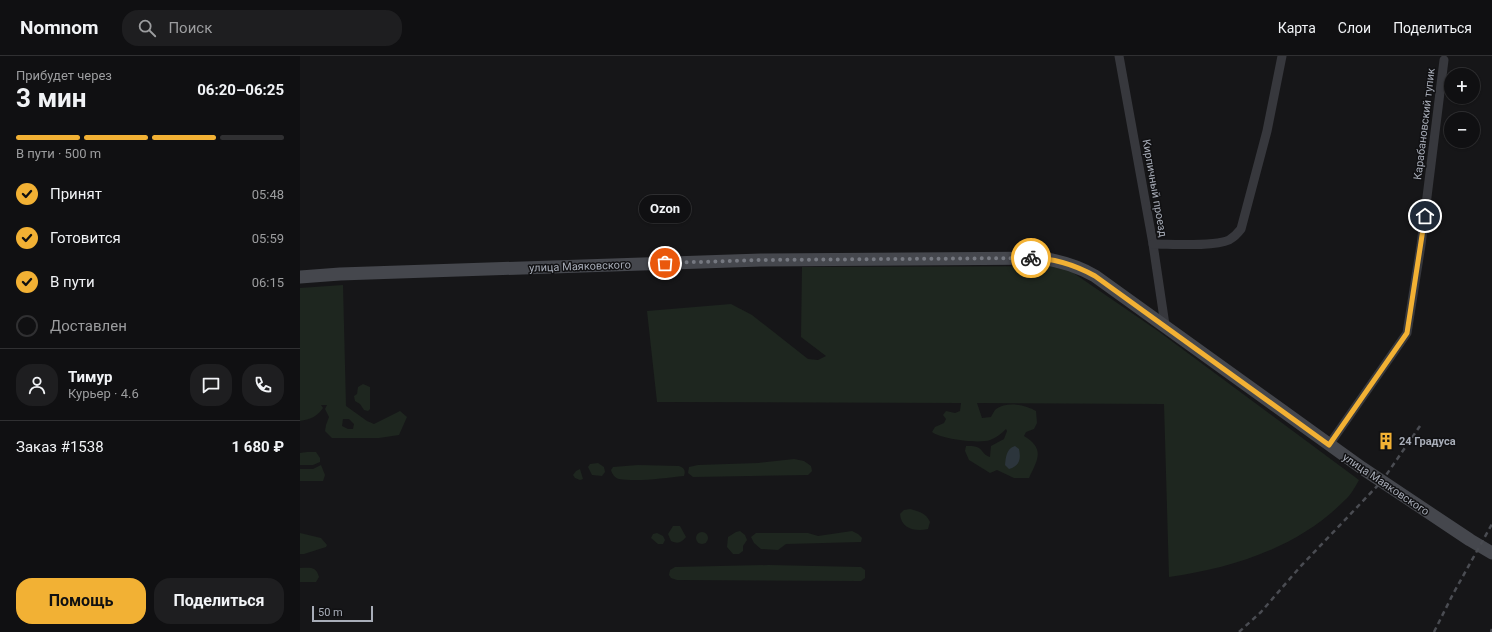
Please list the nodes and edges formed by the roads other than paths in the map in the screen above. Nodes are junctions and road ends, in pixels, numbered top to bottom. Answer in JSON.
{"nodes":[{"id":1,"x":1119,"y":56,"type":"edge"},
{"id":2,"x":1282,"y":56,"type":"edge"},
{"id":3,"x":1444,"y":60,"type":"dead end"},
{"id":4,"x":1153,"y":244,"type":"junction"},
{"id":5,"x":300,"y":277,"type":"edge"},
{"id":6,"x":1164,"y":325,"type":"junction"},
{"id":7,"x":1329,"y":445,"type":"junction"},
{"id":8,"x":1492,"y":553,"type":"edge"}],
"edges":[{"from":1,"to":4,"type":"street","name":"Кирпичный проезд"},
{"from":2,"to":4,"type":"street"},
{"from":3,"to":7,"type":"street","name":"Карабановский тупик"},
{"from":4,"to":6,"type":"street","name":"Кирпичный проезд"},
{"from":5,"to":6,"type":"street","name":"улица Маяковского"},
{"from":6,"to":7,"type":"street","name":"улица Маяковского"},
{"from":7,"to":8,"type":"street","name":"улица Маяковского"}]}
